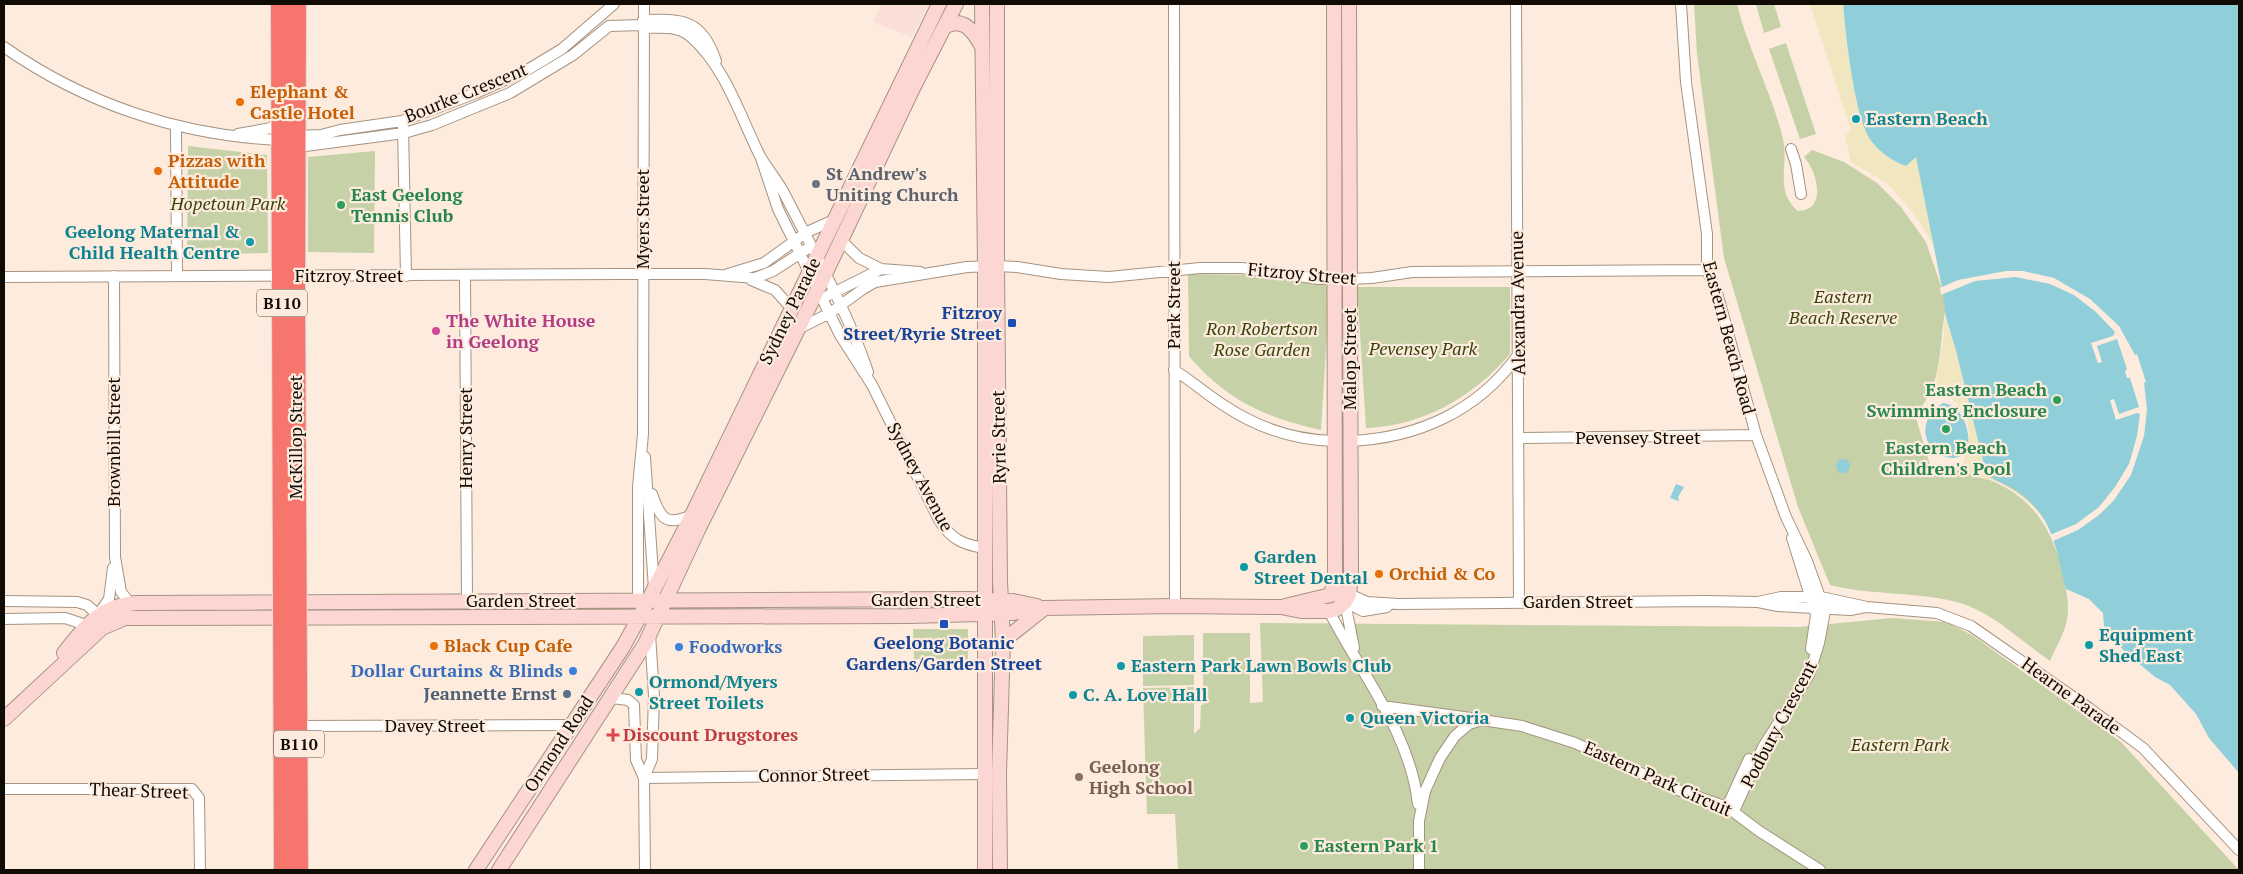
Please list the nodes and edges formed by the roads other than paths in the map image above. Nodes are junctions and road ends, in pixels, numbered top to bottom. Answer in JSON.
{"nodes":[{"id":1,"x":280,"y":4,"type":"edge"},
{"id":2,"x":297,"y":4,"type":"edge"},
{"id":3,"x":614,"y":4,"type":"edge"},
{"id":4,"x":644,"y":4,"type":"edge"},
{"id":5,"x":939,"y":4,"type":"edge"},
{"id":6,"x":956,"y":4,"type":"edge"},
{"id":7,"x":982,"y":4,"type":"edge"},
{"id":8,"x":997,"y":4,"type":"edge"},
{"id":9,"x":1174,"y":4,"type":"edge"},
{"id":10,"x":1334,"y":4,"type":"edge"},
{"id":11,"x":1349,"y":4,"type":"edge"},
{"id":12,"x":1516,"y":4,"type":"edge"},
{"id":13,"x":1681,"y":4,"type":"edge"},
{"id":14,"x":643,"y":24,"type":"junction"},
{"id":15,"x":944,"y":27,"type":"junction"},
{"id":16,"x":697,"y":28,"type":"junction"},
{"id":17,"x":690,"y":36,"type":"junction"},
{"id":18,"x":4,"y":47,"type":"edge"},
{"id":19,"x":983,"y":48,"type":"junction"},
{"id":20,"x":720,"y":72,"type":"junction"},
{"id":21,"x":445,"y":105,"type":"junction"},
{"id":22,"x":289,"y":117,"type":"junction"},
{"id":23,"x":449,"y":118,"type":"junction"},
{"id":24,"x":402,"y":121,"type":"junction"},
{"id":25,"x":176,"y":127,"type":"junction"},
{"id":26,"x":404,"y":133,"type":"junction"},
{"id":27,"x":232,"y":135,"type":"junction"},
{"id":28,"x":292,"y":141,"type":"junction"},
{"id":29,"x":1791,"y":150,"type":"dead end"},
{"id":30,"x":762,"y":158,"type":"junction"},
{"id":31,"x":1801,"y":194,"type":"dead end"},
{"id":32,"x":836,"y":219,"type":"junction"},
{"id":33,"x":804,"y":234,"type":"junction"},
{"id":34,"x":841,"y":240,"type":"junction"},
{"id":35,"x":794,"y":242,"type":"junction"},
{"id":36,"x":801,"y":254,"type":"junction"},
{"id":37,"x":812,"y":258,"type":"junction"},
{"id":38,"x":991,"y":266,"type":"junction"},
{"id":39,"x":881,"y":269,"type":"junction"},
{"id":40,"x":1708,"y":270,"type":"junction"},
{"id":41,"x":1174,"y":271,"type":"junction"},
{"id":42,"x":1518,"y":272,"type":"junction"},
{"id":43,"x":928,"y":273,"type":"junction"},
{"id":44,"x":642,"y":274,"type":"junction"},
{"id":45,"x":177,"y":275,"type":"junction"},
{"id":46,"x":724,"y":275,"type":"junction"},
{"id":47,"x":114,"y":276,"type":"junction"},
{"id":48,"x":289,"y":276,"type":"junction"},
{"id":49,"x":406,"y":276,"type":"junction"},
{"id":50,"x":465,"y":276,"type":"junction"},
{"id":51,"x":4,"y":277,"type":"edge"},
{"id":52,"x":1334,"y":278,"type":"junction"},
{"id":53,"x":749,"y":279,"type":"junction"},
{"id":54,"x":1350,"y":279,"type":"junction"},
{"id":55,"x":825,"y":288,"type":"junction"},
{"id":56,"x":840,"y":306,"type":"junction"},
{"id":57,"x":792,"y":309,"type":"junction"},
{"id":58,"x":830,"y":313,"type":"junction"},
{"id":59,"x":798,"y":329,"type":"junction"},
{"id":60,"x":1518,"y":355,"type":"junction"},
{"id":61,"x":1174,"y":370,"type":"junction"},
{"id":62,"x":872,"y":385,"type":"junction"},
{"id":63,"x":643,"y":434,"type":"junction"},
{"id":64,"x":1756,"y":435,"type":"junction"},
{"id":65,"x":1519,"y":438,"type":"junction"},
{"id":66,"x":1334,"y":441,"type":"junction"},
{"id":67,"x":1350,"y":441,"type":"junction"},
{"id":68,"x":648,"y":484,"type":"junction"},
{"id":69,"x":1335,"y":509,"type":"junction"},
{"id":70,"x":1351,"y":509,"type":"junction"},
{"id":71,"x":692,"y":515,"type":"junction"},
{"id":72,"x":1786,"y":517,"type":"junction"},
{"id":73,"x":985,"y":548,"type":"junction"},
{"id":74,"x":114,"y":557,"type":"junction"},
{"id":75,"x":1332,"y":594,"type":"junction"},
{"id":76,"x":1347,"y":598,"type":"junction"},
{"id":77,"x":652,"y":599,"type":"junction"},
{"id":78,"x":909,"y":599,"type":"junction"},
{"id":79,"x":985,"y":599,"type":"junction"},
{"id":80,"x":467,"y":600,"type":"junction"},
{"id":81,"x":817,"y":600,"type":"junction"},
{"id":82,"x":4,"y":601,"type":"edge"},
{"id":83,"x":596,"y":601,"type":"junction"},
{"id":84,"x":698,"y":601,"type":"junction"},
{"id":85,"x":1811,"y":602,"type":"junction"},
{"id":86,"x":1822,"y":602,"type":"junction"},
{"id":87,"x":1519,"y":603,"type":"junction"},
{"id":88,"x":1175,"y":606,"type":"junction"},
{"id":89,"x":1002,"y":607,"type":"junction"},
{"id":90,"x":1281,"y":607,"type":"junction"},
{"id":91,"x":1044,"y":608,"type":"junction"},
{"id":92,"x":129,"y":610,"type":"junction"},
{"id":93,"x":289,"y":610,"type":"junction"},
{"id":94,"x":1329,"y":611,"type":"junction"},
{"id":95,"x":985,"y":614,"type":"junction"},
{"id":96,"x":98,"y":615,"type":"junction"},
{"id":97,"x":817,"y":616,"type":"junction"},
{"id":98,"x":910,"y":616,"type":"junction"},
{"id":99,"x":697,"y":617,"type":"junction"},
{"id":100,"x":596,"y":618,"type":"junction"},
{"id":101,"x":639,"y":618,"type":"junction"},
{"id":102,"x":4,"y":619,"type":"edge"},
{"id":103,"x":653,"y":624,"type":"junction"},
{"id":104,"x":86,"y":625,"type":"junction"},
{"id":105,"x":1003,"y":641,"type":"junction"},
{"id":106,"x":1357,"y":659,"type":"junction"},
{"id":107,"x":41,"y":683,"type":"junction"},
{"id":108,"x":612,"y":698,"type":"junction"},
{"id":109,"x":1382,"y":706,"type":"junction"},
{"id":110,"x":635,"y":715,"type":"junction"},
{"id":111,"x":653,"y":715,"type":"junction"},
{"id":112,"x":4,"y":719,"type":"edge"},
{"id":113,"x":1482,"y":720,"type":"junction"},
{"id":114,"x":571,"y":725,"type":"junction"},
{"id":115,"x":299,"y":726,"type":"junction"},
{"id":116,"x":985,"y":774,"type":"junction"},
{"id":117,"x":999,"y":774,"type":"junction"},
{"id":118,"x":644,"y":778,"type":"junction"},
{"id":119,"x":4,"y":789,"type":"edge"},
{"id":120,"x":1730,"y":809,"type":"junction"},
{"id":121,"x":1420,"y":815,"type":"junction"},
{"id":122,"x":2239,"y":850,"type":"edge"},
{"id":123,"x":200,"y":870,"type":"edge"},
{"id":124,"x":283,"y":870,"type":"edge"},
{"id":125,"x":299,"y":870,"type":"edge"},
{"id":126,"x":476,"y":870,"type":"edge"},
{"id":127,"x":499,"y":870,"type":"edge"},
{"id":128,"x":645,"y":870,"type":"edge"},
{"id":129,"x":985,"y":870,"type":"edge"},
{"id":130,"x":1000,"y":870,"type":"edge"},
{"id":131,"x":1419,"y":870,"type":"edge"},
{"id":132,"x":1820,"y":870,"type":"edge"}],
"edges":[{"from":1,"to":22,"type":"highway","name":"McKillop Street","number":"B110"},
{"from":2,"to":22,"type":"highway","name":"McKillop Street","number":"B110"},
{"from":3,"to":21,"type":"street","name":"Bourke Crescent"},
{"from":4,"to":14,"type":"street","name":"Myers Street"},
{"from":5,"to":32,"type":"street","name":"Sydney Parade"},
{"from":6,"to":15,"type":"street","name":"Sydney Parade"},
{"from":7,"to":19,"type":"street","name":"Ryrie Street"},
{"from":8,"to":38,"type":"street","name":"Ryrie Street"},
{"from":9,"to":41,"type":"street","name":"Park Street"},
{"from":10,"to":52,"type":"street","name":"Malop Street"},
{"from":11,"to":54,"type":"street","name":"Malop Street"},
{"from":12,"to":42,"type":"street","name":"Alexandra Avenue"},
{"from":13,"to":40,"type":"street","name":"Eastern Beach Road"},
{"from":14,"to":16,"type":"street"},
{"from":14,"to":17,"type":"street"},
{"from":14,"to":23,"type":"street","name":"Bourke Crescent"},
{"from":14,"to":44,"type":"street","name":"Myers Street"},
{"from":15,"to":19,"type":"street"},
{"from":15,"to":34,"type":"street","name":"Sydney Parade"},
{"from":16,"to":17,"type":"street"},
{"from":16,"to":20,"type":"street","name":"Sydney Avenue"},
{"from":17,"to":20,"type":"street","name":"Sydney Avenue"},
{"from":18,"to":25,"type":"street","name":"Bourke Crescent"},
{"from":19,"to":38,"type":"street","name":"Ryrie Street"},
{"from":20,"to":30,"type":"street","name":"Sydney Avenue"},
{"from":21,"to":23,"type":"street"},
{"from":21,"to":24,"type":"street","name":"Bourke Crescent"},
{"from":22,"to":27,"type":"street","name":"Bourke Crescent"},
{"from":22,"to":28,"type":"highway","name":"McKillop Street","number":"B110"},
{"from":23,"to":26,"type":"street","name":"Bourke Crescent"},
{"from":24,"to":26,"type":"street"},
{"from":24,"to":28,"type":"street","name":"Bourke Crescent"},
{"from":25,"to":27,"type":"street","name":"Bourke Crescent"},
{"from":25,"to":45,"type":"street"},
{"from":26,"to":28,"type":"street","name":"Bourke Crescent"},
{"from":26,"to":49,"type":"street"},
{"from":27,"to":28,"type":"street","name":"Bourke Crescent"},
{"from":28,"to":48,"type":"highway","name":"McKillop Street","number":"B110"},
{"from":29,"to":31,"type":"street"},
{"from":30,"to":33,"type":"street","name":"Sydney Avenue"},
{"from":30,"to":35,"type":"street","name":"Sydney Avenue"},
{"from":32,"to":33,"type":"street","name":"Fitzroy Street"},
{"from":32,"to":37,"type":"street","name":"Sydney Parade"},
{"from":33,"to":35,"type":"street","name":"Fitzroy Street"},
{"from":33,"to":37,"type":"street","name":"Sydney Avenue"},
{"from":34,"to":39,"type":"street","name":"Fitzroy Street"},
{"from":34,"to":55,"type":"street","name":"Sydney Parade"},
{"from":35,"to":36,"type":"street","name":"Sydney Avenue"},
{"from":35,"to":46,"type":"street","name":"Fitzroy Street"},
{"from":36,"to":37,"type":"street","name":"Sydney Avenue"},
{"from":36,"to":37,"type":"street","name":"Fitzroy Street"},
{"from":36,"to":53,"type":"street","name":"Fitzroy Street"},
{"from":37,"to":55,"type":"street","name":"Sydney Avenue"},
{"from":37,"to":57,"type":"street","name":"Sydney Parade"},
{"from":38,"to":41,"type":"street","name":"Fitzroy Street"},
{"from":38,"to":43,"type":"street","name":"Fitzroy Street"},
{"from":38,"to":73,"type":"street","name":"Ryrie Street"},
{"from":38,"to":89,"type":"street","name":"Ryrie Street"},
{"from":39,"to":43,"type":"street","name":"Fitzroy Street"},
{"from":39,"to":55,"type":"street","name":"Fitzroy Street"},
{"from":40,"to":42,"type":"street","name":"Fitzroy Street"},
{"from":40,"to":64,"type":"street","name":"Eastern Beach Road"},
{"from":41,"to":52,"type":"street","name":"Fitzroy Street"},
{"from":41,"to":61,"type":"street","name":"Park Street"},
{"from":42,"to":54,"type":"street","name":"Fitzroy Street"},
{"from":42,"to":60,"type":"street","name":"Alexandra Avenue"},
{"from":43,"to":56,"type":"street","name":"Fitzroy Street"},
{"from":44,"to":46,"type":"street","name":"Fitzroy Street"},
{"from":44,"to":50,"type":"street","name":"Fitzroy Street"},
{"from":44,"to":63,"type":"street","name":"Myers Street"},
{"from":45,"to":47,"type":"street","name":"Fitzroy Street"},
{"from":45,"to":48,"type":"street","name":"Fitzroy Street"},
{"from":46,"to":53,"type":"street","name":"Fitzroy Street"},
{"from":47,"to":51,"type":"street","name":"Fitzroy Street"},
{"from":47,"to":74,"type":"street","name":"Brownbill Street"},
{"from":48,"to":49,"type":"street","name":"Fitzroy Street"},
{"from":48,"to":93,"type":"highway","name":"McKillop Street","number":"B110"},
{"from":49,"to":50,"type":"street","name":"Fitzroy Street"},
{"from":50,"to":80,"type":"street","name":"Henry Street"},
{"from":52,"to":54,"type":"street","name":"Fitzroy Street"},
{"from":52,"to":66,"type":"street","name":"Malop Street"},
{"from":53,"to":57,"type":"street","name":"Fitzroy Street"},
{"from":54,"to":67,"type":"street","name":"Malop Street"},
{"from":55,"to":56,"type":"street","name":"Sydney Avenue"},
{"from":55,"to":58,"type":"street","name":"Sydney Avenue"},
{"from":55,"to":59,"type":"street","name":"Sydney Parade"},
{"from":56,"to":58,"type":"street","name":"Fitzroy Street"},
{"from":56,"to":62,"type":"street","name":"Sydney Avenue"},
{"from":57,"to":71,"type":"street","name":"Sydney Parade"},
{"from":58,"to":59,"type":"street","name":"Fitzroy Street"},
{"from":58,"to":62,"type":"street","name":"Sydney Avenue"},
{"from":59,"to":77,"type":"street","name":"Sydney Parade"},
{"from":60,"to":65,"type":"street","name":"Alexandra Avenue"},
{"from":60,"to":67,"type":"street"},
{"from":61,"to":66,"type":"street"},
{"from":61,"to":88,"type":"street","name":"Park Street"},
{"from":62,"to":73,"type":"street","name":"Sydney Avenue"},
{"from":63,"to":68,"type":"street","name":"Myers Street"},
{"from":63,"to":77,"type":"street","name":"Myers Street"},
{"from":64,"to":65,"type":"street","name":"Pevensey Street"},
{"from":64,"to":72,"type":"street","name":"Eastern Beach Road"},
{"from":65,"to":87,"type":"street","name":"Alexandra Avenue"},
{"from":66,"to":67,"type":"street"},
{"from":66,"to":69,"type":"street","name":"Malop Street"},
{"from":67,"to":70,"type":"street","name":"Malop Street"},
{"from":68,"to":71,"type":"street"},
{"from":68,"to":77,"type":"street","name":"Myers Street"},
{"from":69,"to":70,"type":"street"},
{"from":69,"to":75,"type":"street","name":"Malop Street"},
{"from":70,"to":76,"type":"street","name":"Malop Street"},
{"from":71,"to":77,"type":"street","name":"Sydney Parade"},
{"from":72,"to":85,"type":"street","name":"Eastern Beach Road"},
{"from":72,"to":86,"type":"street","name":"Eastern Beach Road"},
{"from":73,"to":79,"type":"street","name":"Ryrie Street"},
{"from":74,"to":92,"type":"street","name":"Brownbill Street"},
{"from":74,"to":96,"type":"street"},
{"from":75,"to":76,"type":"street","name":"Garden Street"},
{"from":75,"to":90,"type":"street","name":"Garden Street"},
{"from":76,"to":87,"type":"street","name":"Garden Street"},
{"from":76,"to":94,"type":"street","name":"Garden Street"},
{"from":76,"to":106,"type":"street"},
{"from":77,"to":83,"type":"street","name":"Garden Street"},
{"from":77,"to":84,"type":"street","name":"Garden Street"},
{"from":77,"to":101,"type":"street","name":"Sydney Parade"},
{"from":77,"to":103,"type":"street","name":"Sydney Parade"},
{"from":78,"to":79,"type":"street","name":"Garden Street"},
{"from":78,"to":81,"type":"street","name":"Garden Street"},
{"from":78,"to":98,"type":"street"},
{"from":79,"to":89,"type":"street","name":"Garden Street"},
{"from":79,"to":95,"type":"street","name":"Ryrie Street"},
{"from":80,"to":83,"type":"street","name":"Garden Street"},
{"from":80,"to":93,"type":"street","name":"Garden Street"},
{"from":81,"to":84,"type":"street","name":"Garden Street"},
{"from":81,"to":97,"type":"street"},
{"from":82,"to":96,"type":"street"},
{"from":83,"to":100,"type":"street"},
{"from":84,"to":99,"type":"street"},
{"from":85,"to":86,"type":"street","name":"Garden Street"},
{"from":85,"to":87,"type":"street","name":"Garden Street"},
{"from":85,"to":120,"type":"street","name":"Podbury Crescent"},
{"from":86,"to":120,"type":"street","name":"Podbury Crescent"},
{"from":86,"to":122,"type":"street","name":"Hearne Parade"},
{"from":88,"to":90,"type":"street","name":"Garden Street"},
{"from":88,"to":91,"type":"street","name":"Garden Street"},
{"from":89,"to":91,"type":"street","name":"Garden Street"},
{"from":89,"to":95,"type":"street","name":"Garden Street"},
{"from":89,"to":105,"type":"street","name":"Ryrie Street"},
{"from":90,"to":94,"type":"street","name":"Garden Street"},
{"from":91,"to":105,"type":"street"},
{"from":92,"to":93,"type":"street","name":"Garden Street"},
{"from":92,"to":96,"type":"street","name":"Garden Street"},
{"from":92,"to":104,"type":"street"},
{"from":92,"to":107,"type":"street"},
{"from":93,"to":100,"type":"street","name":"Garden Street"},
{"from":93,"to":115,"type":"highway","name":"McKillop Street","number":"B110"},
{"from":93,"to":124,"type":"highway","name":"McKillop Street","number":"B110"},
{"from":94,"to":106,"type":"street"},
{"from":95,"to":98,"type":"street","name":"Garden Street"},
{"from":95,"to":116,"type":"street","name":"Ryrie Street"},
{"from":96,"to":104,"type":"street","name":"Garden Street"},
{"from":97,"to":98,"type":"street","name":"Garden Street"},
{"from":97,"to":99,"type":"street","name":"Garden Street"},
{"from":99,"to":103,"type":"street","name":"Garden Street"},
{"from":100,"to":101,"type":"street","name":"Garden Street"},
{"from":101,"to":103,"type":"street","name":"Garden Street"},
{"from":101,"to":114,"type":"street","name":"Ormond Road"},
{"from":102,"to":104,"type":"street"},
{"from":103,"to":108,"type":"street","name":"Ormond Road"},
{"from":103,"to":111,"type":"street"},
{"from":104,"to":107,"type":"street","name":"Garden Street"},
{"from":105,"to":117,"type":"street","name":"Ryrie Street"},
{"from":106,"to":109,"type":"street"},
{"from":107,"to":112,"type":"street"},
{"from":108,"to":110,"type":"street"},
{"from":108,"to":127,"type":"street","name":"Ormond Road"},
{"from":109,"to":113,"type":"street","name":"Eastern Park Circuit"},
{"from":109,"to":121,"type":"street"},
{"from":110,"to":111,"type":"street"},
{"from":110,"to":118,"type":"street"},
{"from":111,"to":118,"type":"street"},
{"from":113,"to":120,"type":"street","name":"Eastern Park Circuit"},
{"from":113,"to":121,"type":"street"},
{"from":114,"to":115,"type":"street","name":"Davey Street"},
{"from":114,"to":126,"type":"street","name":"Ormond Road"},
{"from":115,"to":125,"type":"highway","name":"McKillop Street","number":"B110"},
{"from":116,"to":117,"type":"street"},
{"from":116,"to":118,"type":"street","name":"Connor Street"},
{"from":116,"to":129,"type":"street","name":"Ryrie Street"},
{"from":117,"to":130,"type":"street","name":"Ryrie Street"},
{"from":118,"to":128,"type":"street"},
{"from":119,"to":123,"type":"street","name":"Thear Street"},
{"from":120,"to":132,"type":"street","name":"Eastern Park Circuit"},
{"from":121,"to":131,"type":"street"}]}
